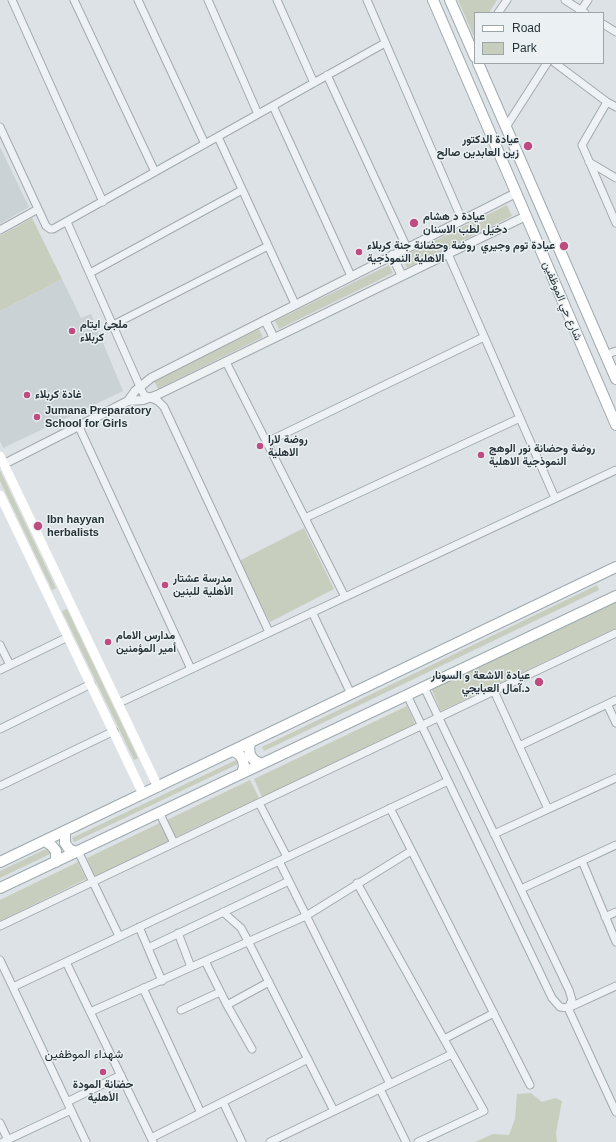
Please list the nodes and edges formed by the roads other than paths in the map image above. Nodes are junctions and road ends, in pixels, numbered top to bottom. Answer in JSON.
{"nodes":[{"id":1,"x":12,"y":0,"type":"edge"},
{"id":2,"x":74,"y":0,"type":"edge"},
{"id":3,"x":138,"y":0,"type":"edge"},
{"id":4,"x":208,"y":0,"type":"edge"},
{"id":5,"x":276,"y":0,"type":"edge"},
{"id":6,"x":367,"y":0,"type":"edge"},
{"id":7,"x":433,"y":0,"type":"edge"},
{"id":8,"x":450,"y":0,"type":"edge"},
{"id":9,"x":507,"y":0,"type":"edge"},
{"id":10,"x":565,"y":0,"type":"edge"},
{"id":11,"x":588,"y":0,"type":"edge"},
{"id":12,"x":499,"y":12,"type":"edge"},
{"id":13,"x":582,"y":12,"type":"edge"},
{"id":14,"x":604,"y":25,"type":"edge"},
{"id":15,"x":616,"y":32,"type":"edge"},
{"id":16,"x":385,"y":43,"type":"junction"},
{"id":17,"x":474,"y":52,"type":"edge"},
{"id":18,"x":478,"y":64,"type":"edge"},
{"id":19,"x":546,"y":64,"type":"edge"},
{"id":20,"x":556,"y":64,"type":"edge"},
{"id":21,"x":327,"y":75,"type":"junction"},
{"id":22,"x":314,"y":83,"type":"junction"},
{"id":23,"x":607,"y":102,"type":"junction"},
{"id":24,"x":273,"y":106,"type":"junction"},
{"id":25,"x":616,"y":107,"type":"edge"},
{"id":26,"x":258,"y":114,"type":"junction"},
{"id":27,"x":0,"y":127,"type":"edge"},
{"id":28,"x":506,"y":127,"type":"junction"},
{"id":29,"x":218,"y":137,"type":"junction"},
{"id":30,"x":205,"y":144,"type":"junction"},
{"id":31,"x":589,"y":162,"type":"junction"},
{"id":32,"x":155,"y":172,"type":"junction"},
{"id":33,"x":616,"y":178,"type":"edge"},
{"id":34,"x":242,"y":190,"type":"junction"},
{"id":35,"x":516,"y":192,"type":"junction"},
{"id":36,"x":103,"y":202,"type":"junction"},
{"id":37,"x":38,"y":209,"type":"junction"},
{"id":38,"x":526,"y":216,"type":"junction"},
{"id":39,"x":462,"y":220,"type":"junction"},
{"id":40,"x":67,"y":222,"type":"junction"},
{"id":41,"x":616,"y":223,"type":"edge"},
{"id":42,"x":0,"y":230,"type":"edge"},
{"id":43,"x":268,"y":246,"type":"junction"},
{"id":44,"x":407,"y":248,"type":"junction"},
{"id":45,"x":448,"y":254,"type":"junction"},
{"id":46,"x":392,"y":255,"type":"junction"},
{"id":47,"x":90,"y":272,"type":"junction"},
{"id":48,"x":351,"y":276,"type":"junction"},
{"id":49,"x":402,"y":276,"type":"junction"},
{"id":50,"x":578,"y":293,"type":"junction"},
{"id":51,"x":562,"y":301,"type":"junction"},
{"id":52,"x":295,"y":304,"type":"junction"},
{"id":53,"x":588,"y":315,"type":"junction"},
{"id":54,"x":265,"y":320,"type":"junction"},
{"id":55,"x":572,"y":322,"type":"junction"},
{"id":56,"x":113,"y":325,"type":"junction"},
{"id":57,"x":484,"y":337,"type":"junction"},
{"id":58,"x":274,"y":338,"type":"junction"},
{"id":59,"x":616,"y":351,"type":"edge"},
{"id":60,"x":605,"y":355,"type":"junction"},
{"id":61,"x":226,"y":362,"type":"junction"},
{"id":62,"x":616,"y":379,"type":"edge"},
{"id":63,"x":140,"y":386,"type":"junction"},
{"id":64,"x":150,"y":398,"type":"junction"},
{"id":65,"x":128,"y":401,"type":"junction"},
{"id":66,"x":613,"y":412,"type":"edge"},
{"id":67,"x":520,"y":418,"type":"junction"},
{"id":68,"x":616,"y":425,"type":"edge"},
{"id":69,"x":78,"y":427,"type":"junction"},
{"id":70,"x":266,"y":442,"type":"junction"},
{"id":71,"x":2,"y":460,"type":"edge"},
{"id":72,"x":616,"y":470,"type":"edge"},
{"id":73,"x":0,"y":495,"type":"edge"},
{"id":74,"x":555,"y":498,"type":"junction"},
{"id":75,"x":305,"y":518,"type":"junction"},
{"id":76,"x":616,"y":567,"type":"edge"},
{"id":77,"x":605,"y":572,"type":"junction"},
{"id":78,"x":616,"y":575,"type":"edge"},
{"id":79,"x":63,"y":587,"type":"junction"},
{"id":80,"x":48,"y":594,"type":"junction"},
{"id":81,"x":616,"y":596,"type":"edge"},
{"id":82,"x":345,"y":597,"type":"junction"},
{"id":83,"x":72,"y":605,"type":"junction"},
{"id":84,"x":56,"y":612,"type":"junction"},
{"id":85,"x":312,"y":612,"type":"junction"},
{"id":86,"x":269,"y":632,"type":"junction"},
{"id":87,"x":616,"y":634,"type":"edge"},
{"id":88,"x":68,"y":636,"type":"junction"},
{"id":89,"x":0,"y":645,"type":"edge"},
{"id":90,"x":10,"y":665,"type":"junction"},
{"id":91,"x":191,"y":669,"type":"junction"},
{"id":92,"x":0,"y":670,"type":"edge"},
{"id":93,"x":91,"y":684,"type":"junction"},
{"id":94,"x":424,"y":687,"type":"junction"},
{"id":95,"x":494,"y":691,"type":"junction"},
{"id":96,"x":351,"y":694,"type":"junction"},
{"id":97,"x":406,"y":695,"type":"junction"},
{"id":98,"x":616,"y":700,"type":"edge"},
{"id":99,"x":118,"y":703,"type":"junction"},
{"id":100,"x":607,"y":704,"type":"junction"},
{"id":101,"x":439,"y":718,"type":"junction"},
{"id":102,"x":616,"y":723,"type":"edge"},
{"id":103,"x":421,"y":726,"type":"junction"},
{"id":104,"x":0,"y":729,"type":"edge"},
{"id":105,"x":114,"y":731,"type":"junction"},
{"id":106,"x":250,"y":743,"type":"junction"},
{"id":107,"x":519,"y":746,"type":"junction"},
{"id":108,"x":233,"y":751,"type":"junction"},
{"id":109,"x":143,"y":756,"type":"junction"},
{"id":110,"x":128,"y":761,"type":"junction"},
{"id":111,"x":261,"y":764,"type":"junction"},
{"id":112,"x":242,"y":773,"type":"junction"},
{"id":113,"x":616,"y":778,"type":"edge"},
{"id":114,"x":448,"y":781,"type":"junction"},
{"id":115,"x":0,"y":786,"type":"edge"},
{"id":116,"x":158,"y":787,"type":"junction"},
{"id":117,"x":143,"y":794,"type":"junction"},
{"id":118,"x":259,"y":803,"type":"junction"},
{"id":119,"x":390,"y":808,"type":"junction"},
{"id":120,"x":548,"y":809,"type":"junction"},
{"id":121,"x":159,"y":812,"type":"junction"},
{"id":122,"x":65,"y":832,"type":"junction"},
{"id":123,"x":494,"y":834,"type":"junction"},
{"id":124,"x":45,"y":841,"type":"junction"},
{"id":125,"x":174,"y":843,"type":"junction"},
{"id":126,"x":616,"y":845,"type":"edge"},
{"id":127,"x":411,"y":851,"type":"junction"},
{"id":128,"x":77,"y":852,"type":"junction"},
{"id":129,"x":287,"y":857,"type":"junction"},
{"id":130,"x":279,"y":861,"type":"junction"},
{"id":131,"x":582,"y":861,"type":"junction"},
{"id":132,"x":0,"y":862,"type":"edge"},
{"id":133,"x":56,"y":862,"type":"junction"},
{"id":134,"x":289,"y":881,"type":"junction"},
{"id":135,"x":93,"y":882,"type":"junction"},
{"id":136,"x":357,"y":883,"type":"junction"},
{"id":137,"x":0,"y":888,"type":"edge"},
{"id":138,"x":521,"y":889,"type":"junction"},
{"id":139,"x":223,"y":912,"type":"junction"},
{"id":140,"x":616,"y":912,"type":"edge"},
{"id":141,"x":306,"y":916,"type":"junction"},
{"id":142,"x":606,"y":917,"type":"junction"},
{"id":143,"x":0,"y":926,"type":"edge"},
{"id":144,"x":139,"y":927,"type":"junction"},
{"id":145,"x":178,"y":933,"type":"junction"},
{"id":146,"x":119,"y":936,"type":"junction"},
{"id":147,"x":248,"y":941,"type":"junction"},
{"id":148,"x":616,"y":942,"type":"edge"},
{"id":149,"x":148,"y":948,"type":"junction"},
{"id":150,"x":0,"y":960,"type":"edge"},
{"id":151,"x":205,"y":961,"type":"junction"},
{"id":152,"x":66,"y":962,"type":"junction"},
{"id":153,"x":191,"y":967,"type":"junction"},
{"id":154,"x":162,"y":981,"type":"junction"},
{"id":155,"x":269,"y":982,"type":"junction"},
{"id":156,"x":616,"y":986,"type":"edge"},
{"id":157,"x":13,"y":987,"type":"junction"},
{"id":158,"x":143,"y":988,"type":"junction"},
{"id":159,"x":220,"y":992,"type":"junction"},
{"id":160,"x":227,"y":1005,"type":"junction"},
{"id":161,"x":568,"y":1008,"type":"junction"},
{"id":162,"x":181,"y":1010,"type":"dead end"},
{"id":163,"x":90,"y":1012,"type":"junction"},
{"id":164,"x":494,"y":1013,"type":"junction"},
{"id":165,"x":444,"y":1040,"type":"junction"},
{"id":166,"x":252,"y":1049,"type":"dead end"},
{"id":167,"x":452,"y":1054,"type":"junction"},
{"id":168,"x":308,"y":1059,"type":"junction"},
{"id":169,"x":121,"y":1075,"type":"junction"},
{"id":170,"x":390,"y":1084,"type":"junction"},
{"id":171,"x":530,"y":1085,"type":"dead end"},
{"id":172,"x":380,"y":1089,"type":"junction"},
{"id":173,"x":67,"y":1102,"type":"junction"},
{"id":174,"x":222,"y":1102,"type":"junction"},
{"id":175,"x":71,"y":1110,"type":"junction"},
{"id":176,"x":334,"y":1111,"type":"junction"},
{"id":177,"x":616,"y":1112,"type":"edge"},
{"id":178,"x":201,"y":1113,"type":"junction"},
{"id":179,"x":0,"y":1123,"type":"edge"},
{"id":180,"x":152,"y":1140,"type":"edge"},
{"id":181,"x":5,"y":1141,"type":"edge"},
{"id":182,"x":86,"y":1142,"type":"edge"},
{"id":183,"x":242,"y":1142,"type":"edge"},
{"id":184,"x":270,"y":1142,"type":"edge"},
{"id":185,"x":406,"y":1142,"type":"edge"},
{"id":186,"x":418,"y":1142,"type":"edge"}],
"edges":[{"from":1,"to":36,"type":"street"},
{"from":2,"to":32,"type":"street"},
{"from":3,"to":30,"type":"street"},
{"from":4,"to":26,"type":"street"},
{"from":5,"to":22,"type":"street"},
{"from":6,"to":16,"type":"street"},
{"from":7,"to":35,"type":"main road","name":"شارع حي الموظفين"},
{"from":8,"to":17,"type":"main road"},
{"from":9,"to":12,"type":"street"},
{"from":10,"to":13,"type":"street"},
{"from":11,"to":13,"type":"street"},
{"from":14,"to":15,"type":"street"},
{"from":16,"to":21,"type":"street"},
{"from":16,"to":39,"type":"street"},
{"from":18,"to":28,"type":"main road","name":"شارع حي الموظفين"},
{"from":19,"to":28,"type":"street"},
{"from":20,"to":23,"type":"street"},
{"from":21,"to":22,"type":"street"},
{"from":21,"to":44,"type":"street"},
{"from":22,"to":24,"type":"street"},
{"from":23,"to":25,"type":"street"},
{"from":23,"to":31,"type":"street"},
{"from":24,"to":26,"type":"street"},
{"from":24,"to":48,"type":"street"},
{"from":26,"to":29,"type":"street"},
{"from":27,"to":37,"type":"street"},
{"from":28,"to":50,"type":"main road","name":"شارع حي الموظفين"},
{"from":29,"to":30,"type":"street"},
{"from":29,"to":34,"type":"street"},
{"from":30,"to":32,"type":"street"},
{"from":31,"to":33,"type":"street"},
{"from":31,"to":41,"type":"street"},
{"from":32,"to":36,"type":"street"},
{"from":34,"to":43,"type":"street"},
{"from":34,"to":47,"type":"street"},
{"from":35,"to":38,"type":"main road","name":"شارع حي الموظفين"},
{"from":35,"to":39,"type":"street"},
{"from":36,"to":40,"type":"street"},
{"from":37,"to":40,"type":"street"},
{"from":37,"to":42,"type":"street"},
{"from":38,"to":45,"type":"street"},
{"from":38,"to":51,"type":"main road","name":"شارع حي الموظفين"},
{"from":39,"to":44,"type":"street"},
{"from":40,"to":47,"type":"street"},
{"from":43,"to":52,"type":"street"},
{"from":43,"to":56,"type":"street"},
{"from":44,"to":46,"type":"street"},
{"from":45,"to":49,"type":"street"},
{"from":45,"to":57,"type":"street"},
{"from":46,"to":48,"type":"street"},
{"from":46,"to":49,"type":"street"},
{"from":47,"to":56,"type":"street"},
{"from":48,"to":52,"type":"street"},
{"from":49,"to":58,"type":"street"},
{"from":50,"to":51,"type":"main road"},
{"from":50,"to":53,"type":"main road","name":"شارع حي الموظفين"},
{"from":51,"to":55,"type":"main road","name":"شارع حي الموظفين"},
{"from":52,"to":54,"type":"street"},
{"from":53,"to":55,"type":"main road"},
{"from":53,"to":60,"type":"main road","name":"شارع حي الموظفين"},
{"from":54,"to":58,"type":"street"},
{"from":54,"to":63,"type":"street"},
{"from":55,"to":66,"type":"main road","name":"شارع حي الموظفين"},
{"from":56,"to":63,"type":"street"},
{"from":57,"to":67,"type":"street"},
{"from":57,"to":70,"type":"street"},
{"from":58,"to":61,"type":"street"},
{"from":59,"to":60,"type":"street"},
{"from":60,"to":62,"type":"main road","name":"شارع حي الموظفين"},
{"from":61,"to":64,"type":"street"},
{"from":61,"to":70,"type":"street"},
{"from":63,"to":64,"type":"street"},
{"from":63,"to":65,"type":"street"},
{"from":64,"to":65,"type":"street"},
{"from":64,"to":86,"type":"street"},
{"from":65,"to":69,"type":"street"},
{"from":66,"to":68,"type":"main road","name":"شارع حي الموظفين"},
{"from":67,"to":74,"type":"street"},
{"from":67,"to":75,"type":"street"},
{"from":69,"to":71,"type":"street"},
{"from":69,"to":91,"type":"street"},
{"from":70,"to":75,"type":"street"},
{"from":71,"to":79,"type":"main road"},
{"from":72,"to":74,"type":"street"},
{"from":73,"to":80,"type":"main road"},
{"from":74,"to":82,"type":"street"},
{"from":75,"to":82,"type":"street"},
{"from":76,"to":77,"type":"main road"},
{"from":77,"to":78,"type":"main road"},
{"from":77,"to":96,"type":"main road"},
{"from":79,"to":80,"type":"main road"},
{"from":79,"to":83,"type":"main road"},
{"from":80,"to":84,"type":"main road"},
{"from":81,"to":94,"type":"main road"},
{"from":82,"to":85,"type":"street"},
{"from":83,"to":84,"type":"main road"},
{"from":83,"to":99,"type":"main road"},
{"from":84,"to":88,"type":"main road"},
{"from":85,"to":86,"type":"street"},
{"from":85,"to":96,"type":"street"},
{"from":86,"to":91,"type":"street"},
{"from":87,"to":95,"type":"street"},
{"from":88,"to":90,"type":"street"},
{"from":88,"to":93,"type":"main road"},
{"from":89,"to":90,"type":"street"},
{"from":90,"to":92,"type":"street"},
{"from":91,"to":99,"type":"street"},
{"from":93,"to":104,"type":"street"},
{"from":93,"to":105,"type":"main road"},
{"from":94,"to":97,"type":"main road"},
{"from":94,"to":101,"type":"street"},
{"from":95,"to":101,"type":"street"},
{"from":95,"to":107,"type":"street"},
{"from":96,"to":106,"type":"main road"},
{"from":97,"to":103,"type":"street"},
{"from":97,"to":111,"type":"main road"},
{"from":98,"to":100,"type":"street"},
{"from":99,"to":109,"type":"main road"},
{"from":100,"to":102,"type":"street"},
{"from":100,"to":107,"type":"street"},
{"from":101,"to":103,"type":"street"},
{"from":101,"to":123,"type":"street"},
{"from":103,"to":114,"type":"street"},
{"from":103,"to":118,"type":"street"},
{"from":105,"to":110,"type":"main road"},
{"from":105,"to":115,"type":"street"},
{"from":106,"to":108,"type":"main road"},
{"from":106,"to":111,"type":"main road"},
{"from":107,"to":120,"type":"street"},
{"from":108,"to":112,"type":"main road"},
{"from":108,"to":116,"type":"main road"},
{"from":109,"to":110,"type":"main road"},
{"from":109,"to":116,"type":"main road"},
{"from":110,"to":117,"type":"main road"},
{"from":111,"to":112,"type":"main road"},
{"from":112,"to":121,"type":"main road"},
{"from":113,"to":120,"type":"street"},
{"from":114,"to":119,"type":"street"},
{"from":114,"to":161,"type":"street"},
{"from":116,"to":117,"type":"main road"},
{"from":117,"to":122,"type":"main road"},
{"from":118,"to":125,"type":"street"},
{"from":118,"to":129,"type":"street"},
{"from":119,"to":127,"type":"street"},
{"from":119,"to":129,"type":"street"},
{"from":120,"to":123,"type":"street"},
{"from":121,"to":125,"type":"street"},
{"from":121,"to":128,"type":"main road"},
{"from":122,"to":124,"type":"main road"},
{"from":122,"to":128,"type":"main road"},
{"from":123,"to":138,"type":"street"},
{"from":124,"to":132,"type":"main road"},
{"from":124,"to":133,"type":"main road"},
{"from":125,"to":135,"type":"street"},
{"from":126,"to":131,"type":"street"},
{"from":127,"to":136,"type":"street"},
{"from":127,"to":164,"type":"street"},
{"from":128,"to":133,"type":"main road"},
{"from":128,"to":135,"type":"street"},
{"from":129,"to":130,"type":"street"},
{"from":130,"to":134,"type":"street"},
{"from":130,"to":144,"type":"street"},
{"from":131,"to":138,"type":"street"},
{"from":131,"to":142,"type":"street"},
{"from":133,"to":137,"type":"main road"},
{"from":134,"to":139,"type":"street"},
{"from":134,"to":141,"type":"street"},
{"from":135,"to":143,"type":"street"},
{"from":135,"to":146,"type":"street"},
{"from":136,"to":141,"type":"street"},
{"from":136,"to":165,"type":"street"},
{"from":138,"to":161,"type":"street"},
{"from":139,"to":145,"type":"street"},
{"from":139,"to":147,"type":"street"},
{"from":140,"to":142,"type":"street"},
{"from":141,"to":147,"type":"street"},
{"from":141,"to":170,"type":"street"},
{"from":142,"to":148,"type":"street"},
{"from":144,"to":146,"type":"street"},
{"from":144,"to":149,"type":"street"},
{"from":145,"to":149,"type":"street"},
{"from":145,"to":153,"type":"street"},
{"from":146,"to":152,"type":"street"},
{"from":147,"to":151,"type":"street"},
{"from":147,"to":155,"type":"street"},
{"from":149,"to":154,"type":"street"},
{"from":150,"to":157,"type":"street"},
{"from":151,"to":153,"type":"street"},
{"from":151,"to":159,"type":"street"},
{"from":152,"to":157,"type":"street"},
{"from":152,"to":163,"type":"street"},
{"from":153,"to":154,"type":"street"},
{"from":154,"to":158,"type":"street"},
{"from":155,"to":160,"type":"street"},
{"from":155,"to":168,"type":"street"},
{"from":156,"to":161,"type":"street"},
{"from":157,"to":173,"type":"street"},
{"from":158,"to":163,"type":"street"},
{"from":158,"to":178,"type":"street"},
{"from":159,"to":160,"type":"street"},
{"from":159,"to":162,"type":"street"},
{"from":160,"to":166,"type":"street"},
{"from":161,"to":177,"type":"street"},
{"from":163,"to":169,"type":"street"},
{"from":164,"to":165,"type":"street"},
{"from":164,"to":171,"type":"street"},
{"from":165,"to":167,"type":"street"},
{"from":167,"to":170,"type":"street"},
{"from":167,"to":186,"type":"street"},
{"from":168,"to":174,"type":"street"},
{"from":168,"to":176,"type":"street"},
{"from":169,"to":173,"type":"street"},
{"from":169,"to":180,"type":"street"},
{"from":170,"to":172,"type":"street"},
{"from":172,"to":176,"type":"street"},
{"from":172,"to":185,"type":"street"},
{"from":173,"to":175,"type":"street"},
{"from":174,"to":178,"type":"street"},
{"from":174,"to":183,"type":"street"},
{"from":175,"to":181,"type":"street"},
{"from":175,"to":182,"type":"street"},
{"from":176,"to":184,"type":"street"},
{"from":178,"to":180,"type":"street"},
{"from":179,"to":181,"type":"street"}]}
